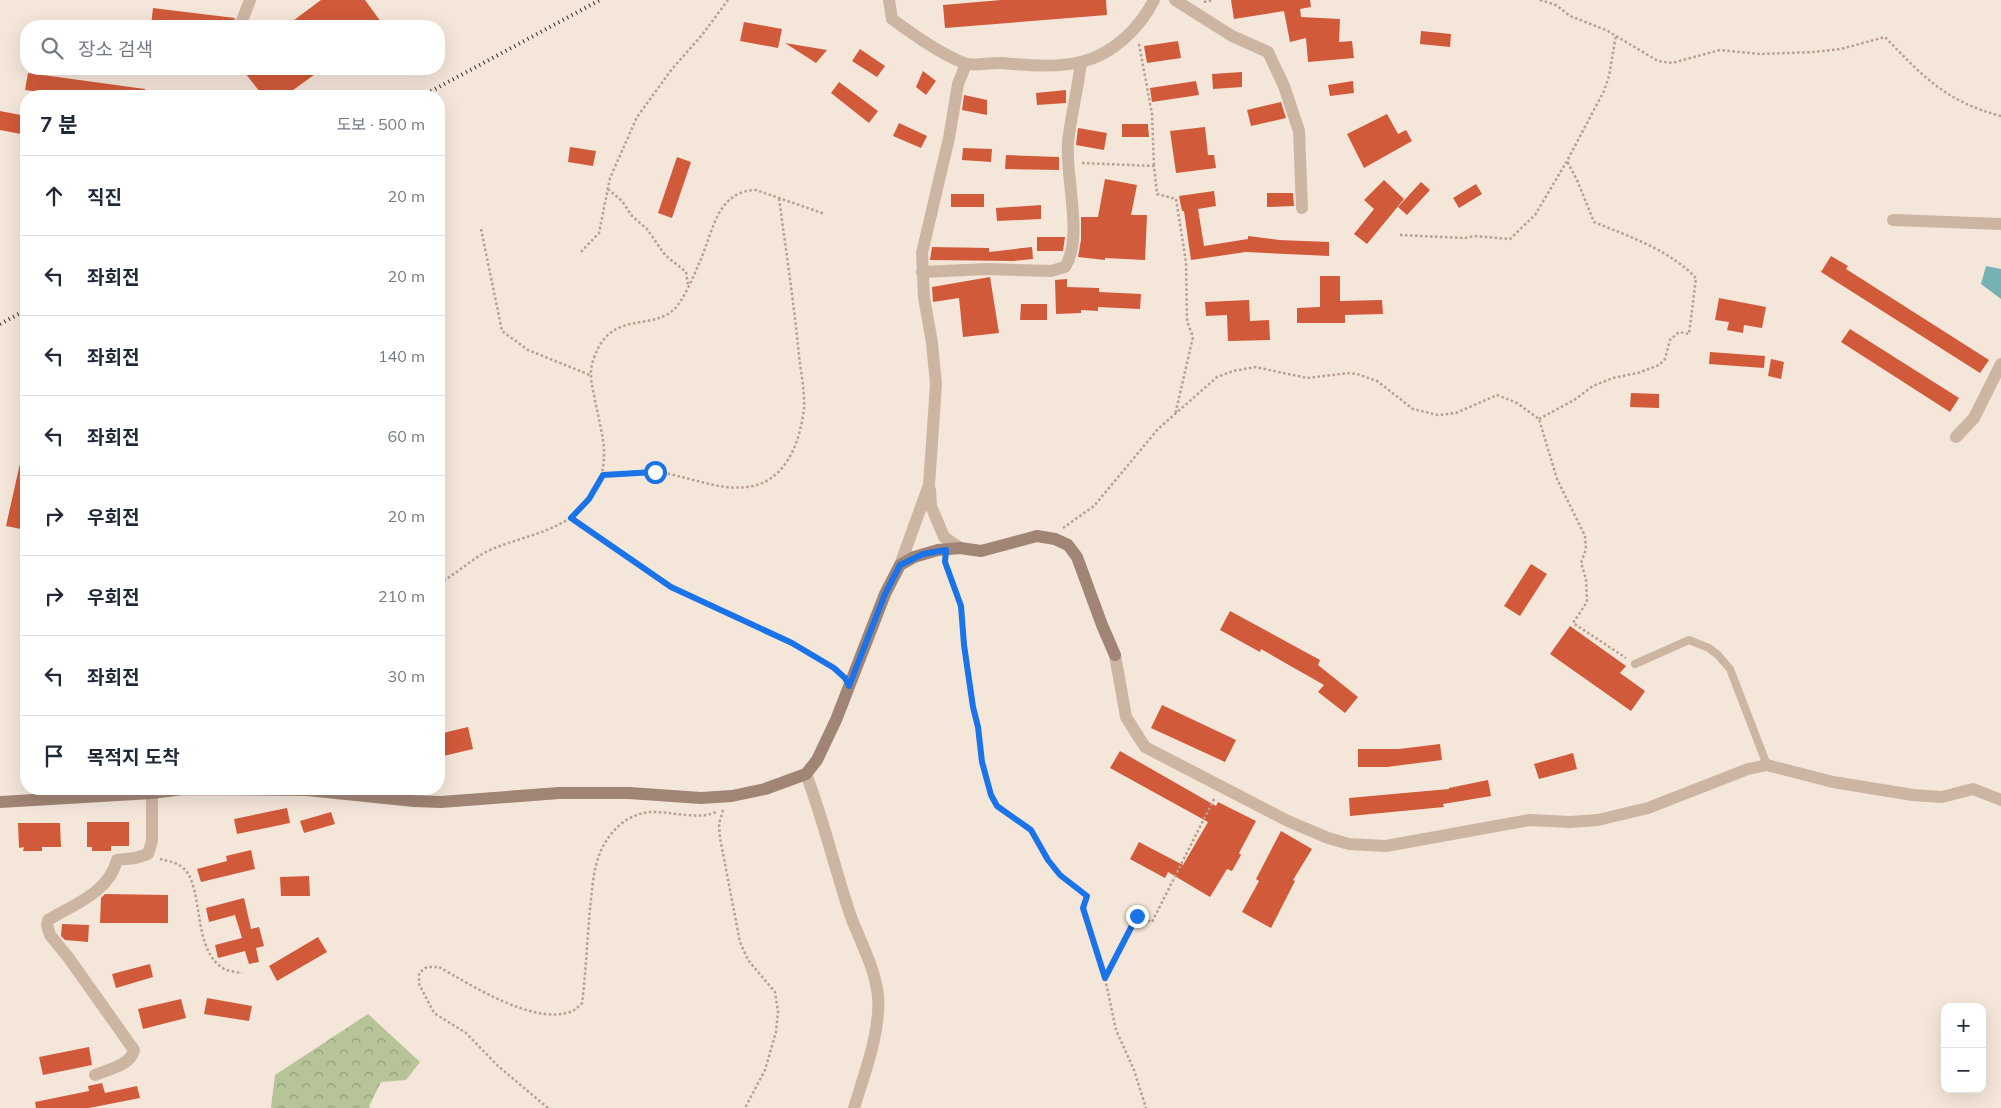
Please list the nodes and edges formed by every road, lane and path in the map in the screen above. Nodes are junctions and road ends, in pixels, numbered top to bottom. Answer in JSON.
{"nodes":[{"id":1,"x":250,"y":0,"type":"edge"},
{"id":2,"x":728,"y":0,"type":"edge"},
{"id":3,"x":889,"y":0,"type":"edge"},
{"id":4,"x":1154,"y":0,"type":"edge"},
{"id":5,"x":1175,"y":0,"type":"edge"},
{"id":6,"x":1540,"y":0,"type":"edge"},
{"id":7,"x":242,"y":20,"type":"edge"},
{"id":8,"x":1136,"y":26,"type":"junction"},
{"id":9,"x":1616,"y":35,"type":"junction"},
{"id":10,"x":1081,"y":62,"type":"junction"},
{"id":11,"x":966,"y":64,"type":"junction"},
{"id":12,"x":2001,"y":116,"type":"edge"},
{"id":13,"x":1567,"y":161,"type":"junction"},
{"id":14,"x":1068,"y":163,"type":"junction"},
{"id":15,"x":1154,"y":166,"type":"junction"},
{"id":16,"x":608,"y":189,"type":"junction"},
{"id":17,"x":779,"y":198,"type":"junction"},
{"id":18,"x":1302,"y":208,"type":"dead end"},
{"id":19,"x":825,"y":214,"type":"dead end"},
{"id":20,"x":1894,"y":220,"type":"dead end"},
{"id":21,"x":2001,"y":224,"type":"edge"},
{"id":22,"x":481,"y":229,"type":"dead end"},
{"id":23,"x":1400,"y":235,"type":"dead end"},
{"id":24,"x":581,"y":252,"type":"dead end"},
{"id":25,"x":922,"y":272,"type":"junction"},
{"id":26,"x":688,"y":287,"type":"junction"},
{"id":27,"x":2001,"y":364,"type":"edge"},
{"id":28,"x":590,"y":375,"type":"junction"},
{"id":29,"x":1175,"y":416,"type":"junction"},
{"id":30,"x":1540,"y":419,"type":"junction"},
{"id":31,"x":1956,"y":437,"type":"dead end"},
{"id":32,"x":603,"y":475,"type":"junction"},
{"id":33,"x":929,"y":485,"type":"junction"},
{"id":34,"x":571,"y":518,"type":"junction"},
{"id":35,"x":1038,"y":536,"type":"junction"},
{"id":36,"x":960,"y":548,"type":"junction"},
{"id":37,"x":946,"y":550,"type":"junction"},
{"id":38,"x":900,"y":565,"type":"junction"},
{"id":39,"x":445,"y":580,"type":"edge"},
{"id":40,"x":1635,"y":664,"type":"joint"},
{"id":41,"x":849,"y":686,"type":"junction"},
{"id":42,"x":1767,"y":765,"type":"junction"},
{"id":43,"x":806,"y":774,"type":"junction"},
{"id":44,"x":1220,"y":786,"type":"junction"},
{"id":45,"x":118,"y":795,"type":"edge"},
{"id":46,"x":152,"y":795,"type":"edge"},
{"id":47,"x":356,"y":795,"type":"edge"},
{"id":48,"x":2001,"y":800,"type":"edge"},
{"id":49,"x":0,"y":802,"type":"edge"},
{"id":50,"x":148,"y":854,"type":"junction"},
{"id":51,"x":242,"y":973,"type":"dead end"},
{"id":52,"x":1105,"y":978,"type":"junction"},
{"id":53,"x":95,"y":1075,"type":"dead end"},
{"id":54,"x":548,"y":1108,"type":"edge"},
{"id":55,"x":745,"y":1108,"type":"edge"},
{"id":56,"x":854,"y":1108,"type":"edge"},
{"id":57,"x":1146,"y":1108,"type":"edge"}],
"edges":[{"from":1,"to":7,"type":"street"},
{"from":2,"to":16,"type":"path"},
{"from":3,"to":11,"type":"street"},
{"from":4,"to":8,"type":"street"},
{"from":5,"to":18,"type":"street"},
{"from":6,"to":9,"type":"path"},
{"from":8,"to":10,"type":"street"},
{"from":8,"to":15,"type":"path"},
{"from":9,"to":12,"type":"path"},
{"from":9,"to":13,"type":"path"},
{"from":10,"to":11,"type":"street"},
{"from":10,"to":14,"type":"street"},
{"from":11,"to":25,"type":"street"},
{"from":13,"to":23,"type":"path"},
{"from":13,"to":30,"type":"path"},
{"from":14,"to":15,"type":"path"},
{"from":14,"to":25,"type":"street"},
{"from":15,"to":29,"type":"path"},
{"from":16,"to":24,"type":"path"},
{"from":16,"to":26,"type":"path"},
{"from":17,"to":19,"type":"path"},
{"from":17,"to":26,"type":"path"},
{"from":17,"to":32,"type":"path"},
{"from":20,"to":21,"type":"street"},
{"from":22,"to":28,"type":"path"},
{"from":25,"to":33,"type":"street"},
{"from":26,"to":28,"type":"path"},
{"from":27,"to":31,"type":"street"},
{"from":28,"to":32,"type":"path"},
{"from":29,"to":30,"type":"path"},
{"from":29,"to":35,"type":"path"},
{"from":30,"to":40,"type":"path"},
{"from":32,"to":34,"type":"path"},
{"from":33,"to":36,"type":"street"},
{"from":33,"to":38,"type":"street"},
{"from":34,"to":39,"type":"path"},
{"from":34,"to":41,"type":"path"},
{"from":35,"to":36,"type":"street"},
{"from":35,"to":44,"type":"street"},
{"from":36,"to":37,"type":"street"},
{"from":37,"to":38,"type":"street"},
{"from":37,"to":52,"type":"path"},
{"from":38,"to":41,"type":"street"},
{"from":40,"to":42,"type":"lane"},
{"from":41,"to":43,"type":"street"},
{"from":42,"to":44,"type":"street"},
{"from":42,"to":48,"type":"street"},
{"from":43,"to":47,"type":"street"},
{"from":43,"to":56,"type":"street"},
{"from":44,"to":52,"type":"path"},
{"from":45,"to":49,"type":"street"},
{"from":46,"to":50,"type":"street"},
{"from":50,"to":51,"type":"path"},
{"from":50,"to":53,"type":"street"},
{"from":52,"to":57,"type":"path"},
{"from":54,"to":55,"type":"path"}]}
